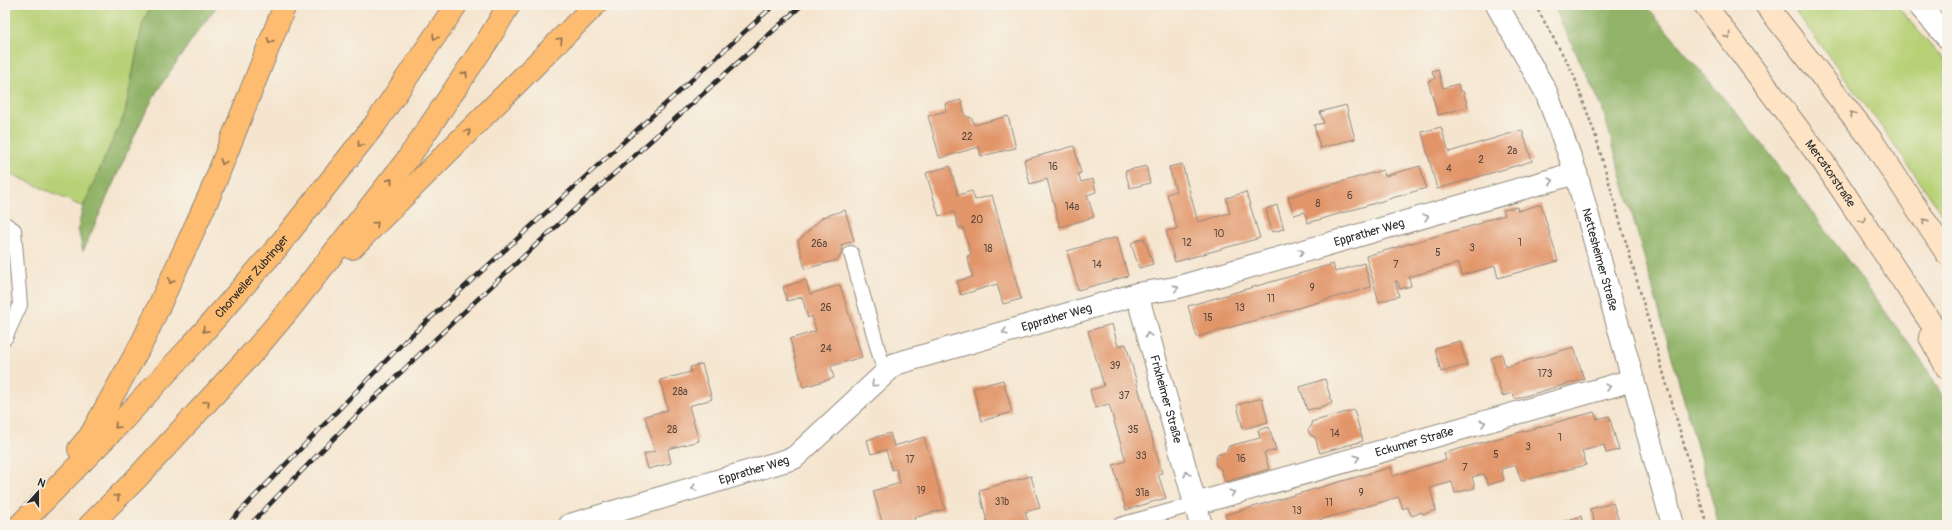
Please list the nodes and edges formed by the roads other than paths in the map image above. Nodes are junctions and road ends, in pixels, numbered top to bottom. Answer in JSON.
{"nodes":[{"id":1,"x":285,"y":5,"type":"edge"},
{"id":2,"x":456,"y":5,"type":"edge"},
{"id":3,"x":509,"y":5,"type":"edge"},
{"id":4,"x":594,"y":5,"type":"edge"},
{"id":5,"x":1497,"y":5,"type":"edge"},
{"id":6,"x":1705,"y":5,"type":"edge"},
{"id":7,"x":1766,"y":5,"type":"edge"},
{"id":8,"x":1919,"y":5,"type":"edge"},
{"id":9,"x":1947,"y":37,"type":"edge"},
{"id":10,"x":1576,"y":174,"type":"junction"},
{"id":11,"x":5,"y":224,"type":"edge"},
{"id":12,"x":1879,"y":244,"type":"junction"},
{"id":13,"x":851,"y":253,"type":"dead end"},
{"id":14,"x":1947,"y":254,"type":"edge"},
{"id":15,"x":1137,"y":294,"type":"junction"},
{"id":16,"x":288,"y":311,"type":"junction"},
{"id":17,"x":5,"y":338,"type":"edge"},
{"id":18,"x":1947,"y":347,"type":"edge"},
{"id":19,"x":1947,"y":368,"type":"edge"},
{"id":20,"x":889,"y":369,"type":"junction"},
{"id":21,"x":1633,"y":380,"type":"junction"},
{"id":22,"x":1195,"y":504,"type":"junction"},
{"id":23,"x":20,"y":525,"type":"edge"},
{"id":24,"x":90,"y":525,"type":"edge"},
{"id":25,"x":570,"y":525,"type":"edge"},
{"id":26,"x":1120,"y":525,"type":"edge"},
{"id":27,"x":1201,"y":525,"type":"edge"},
{"id":28,"x":1673,"y":525,"type":"edge"}],
"edges":[{"from":1,"to":23,"type":"highway","one_way":true},
{"from":2,"to":23,"type":"highway","name":"Chorweiler Zubringer","one_way":true},
{"from":16,"to":3,"type":"highway","one_way":true},
{"from":16,"to":4,"type":"highway","one_way":true},
{"from":5,"to":10,"type":"street","name":"Nettesheimer Straße"},
{"from":6,"to":12,"type":"main road","name":"Mercatorstraße","one_way":true},
{"from":14,"to":7,"type":"main road","one_way":true},
{"from":8,"to":9,"type":"street"},
{"from":15,"to":10,"type":"street","name":"Epprather Weg","one_way":true},
{"from":10,"to":21,"type":"street","name":"Nettesheimer Straße"},
{"from":11,"to":17,"type":"lane"},
{"from":12,"to":18,"type":"main road","name":"Mercatorstraße"},
{"from":12,"to":19,"type":"main road"},
{"from":13,"to":20,"type":"lane"},
{"from":15,"to":20,"type":"street","name":"Epprather Weg","one_way":true},
{"from":22,"to":15,"type":"street","name":"Frixheimer Straße","one_way":true},
{"from":24,"to":16,"type":"highway","one_way":true},
{"from":20,"to":25,"type":"street","name":"Epprather Weg","one_way":true},
{"from":22,"to":21,"type":"street","name":"Eckumer Straße","one_way":true},
{"from":21,"to":28,"type":"street","name":"Nettesheimer Straße"},
{"from":22,"to":26,"type":"lane"},
{"from":22,"to":27,"type":"street","name":"Frixheimer Straße"}]}
